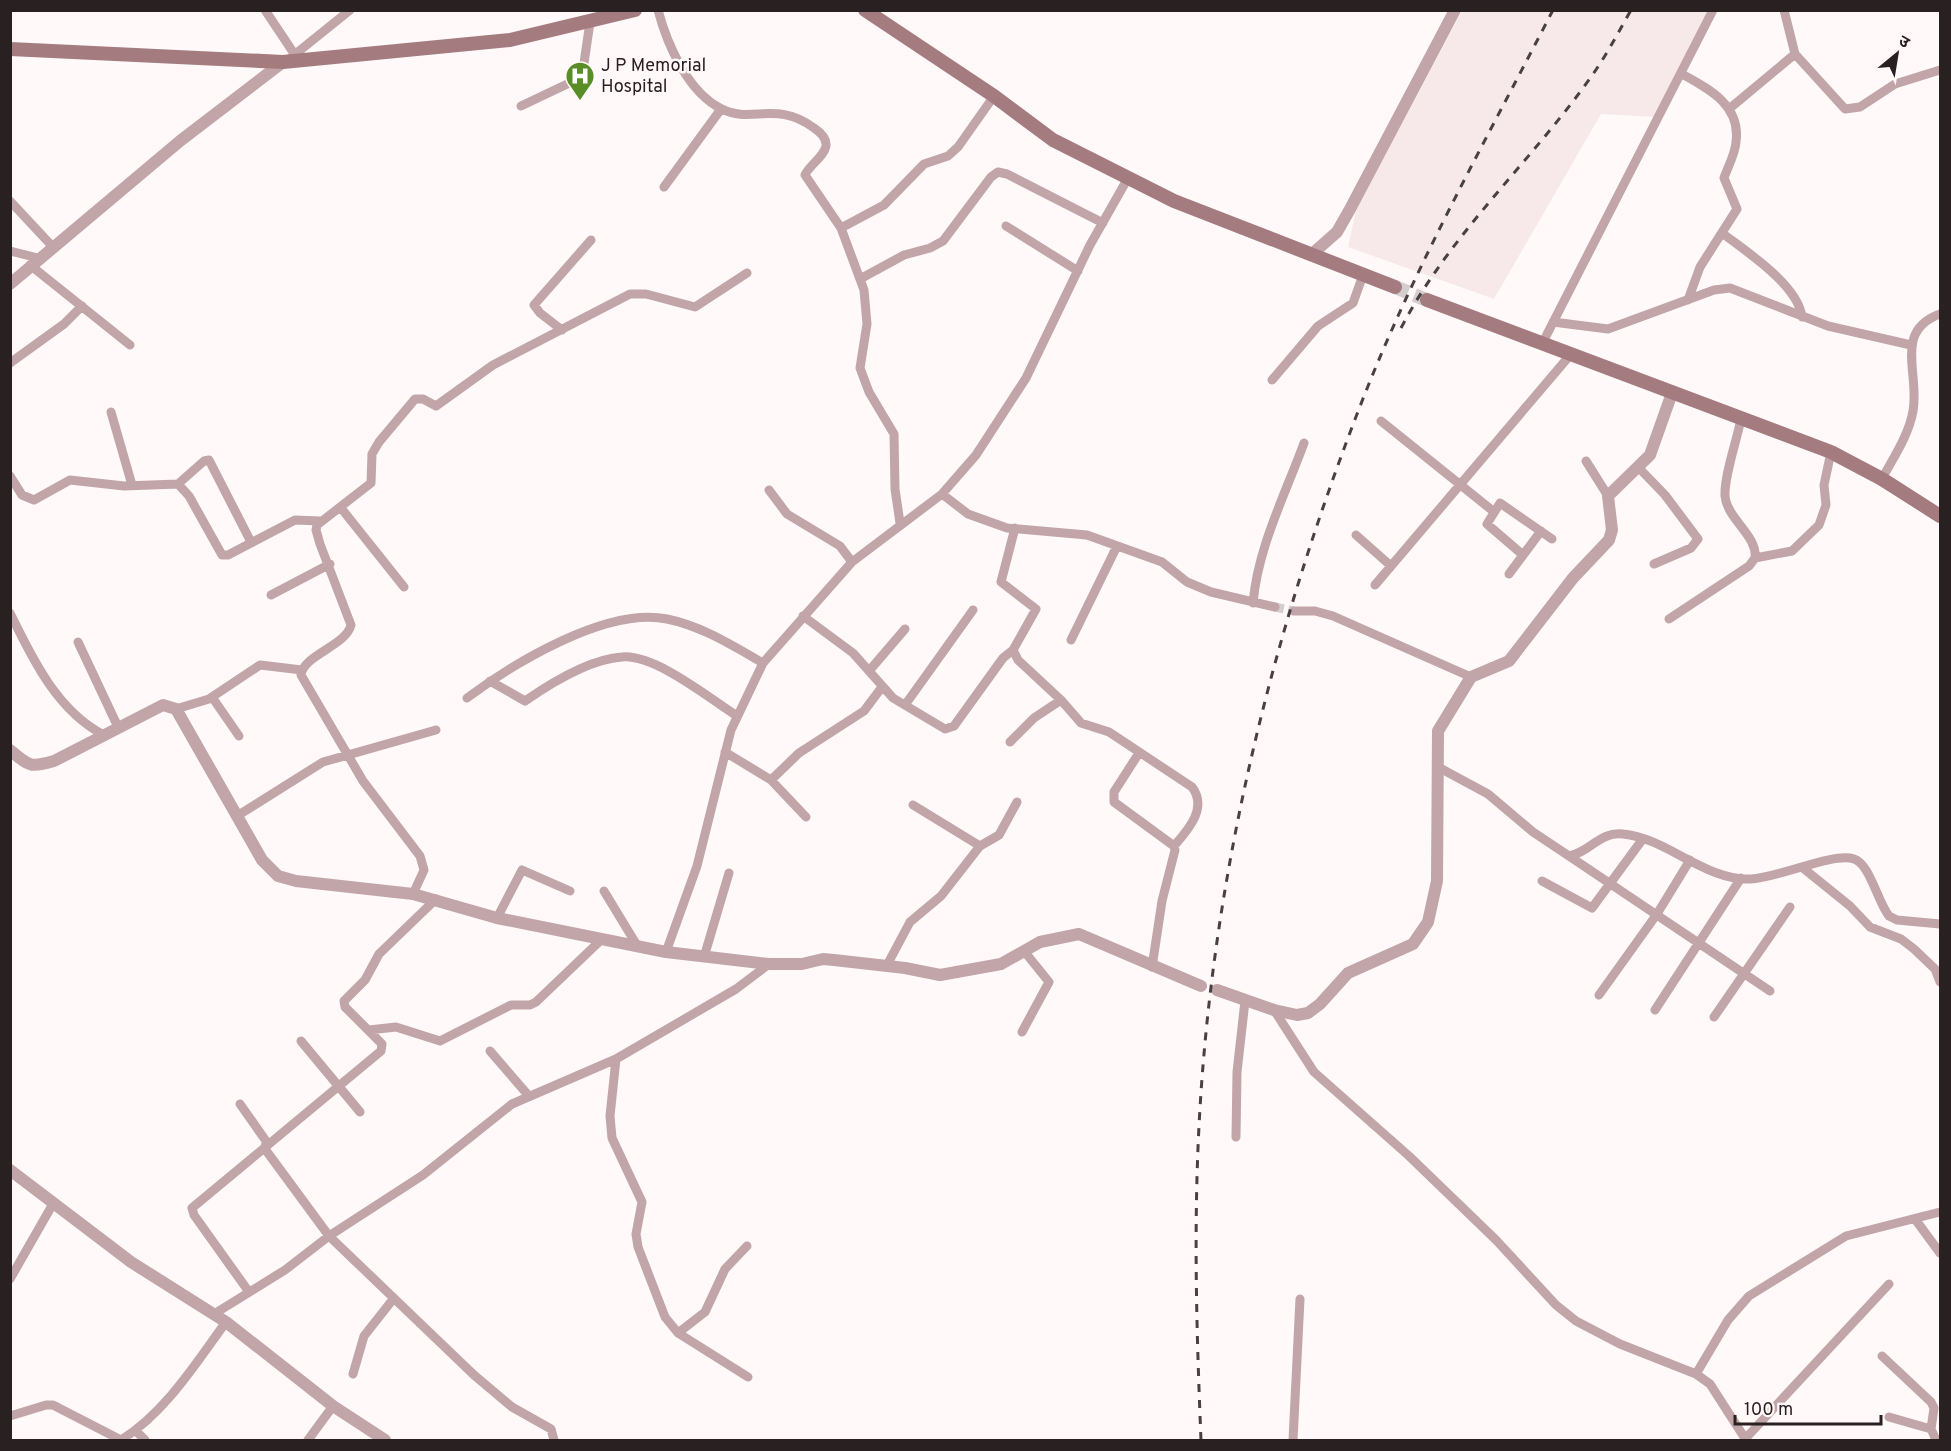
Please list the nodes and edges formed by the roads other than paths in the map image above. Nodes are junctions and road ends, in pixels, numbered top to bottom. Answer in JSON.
{"nodes":[{"id":1,"x":265,"y":10,"type":"edge"},
{"id":2,"x":350,"y":10,"type":"edge"},
{"id":3,"x":634,"y":10,"type":"edge"},
{"id":4,"x":658,"y":10,"type":"edge"},
{"id":5,"x":865,"y":10,"type":"edge"},
{"id":6,"x":1455,"y":10,"type":"edge"},
{"id":7,"x":1713,"y":10,"type":"edge"},
{"id":8,"x":1784,"y":10,"type":"edge"},
{"id":9,"x":590,"y":22,"type":"junction"},
{"id":10,"x":10,"y":49,"type":"edge"},
{"id":11,"x":1795,"y":54,"type":"junction"},
{"id":12,"x":289,"y":59,"type":"junction"},
{"id":13,"x":1682,"y":74,"type":"junction"},
{"id":14,"x":1940,"y":74,"type":"edge"},
{"id":15,"x":994,"y":96,"type":"junction"},
{"id":16,"x":521,"y":106,"type":"dead end"},
{"id":17,"x":721,"y":109,"type":"junction"},
{"id":18,"x":1730,"y":109,"type":"junction"},
{"id":19,"x":1128,"y":178,"type":"junction"},
{"id":20,"x":664,"y":187,"type":"dead end"},
{"id":21,"x":10,"y":201,"type":"edge"},
{"id":22,"x":1103,"y":224,"type":"junction"},
{"id":23,"x":1006,"y":226,"type":"dead end"},
{"id":24,"x":841,"y":228,"type":"junction"},
{"id":25,"x":1722,"y":233,"type":"junction"},
{"id":26,"x":591,"y":240,"type":"dead end"},
{"id":27,"x":52,"y":246,"type":"junction"},
{"id":28,"x":10,"y":251,"type":"edge"},
{"id":29,"x":1311,"y":255,"type":"junction"},
{"id":30,"x":34,"y":261,"type":"junction"},
{"id":31,"x":1078,"y":271,"type":"junction"},
{"id":32,"x":747,"y":273,"type":"dead end"},
{"id":33,"x":1363,"y":275,"type":"junction"},
{"id":34,"x":860,"y":279,"type":"junction"},
{"id":35,"x":10,"y":284,"type":"edge"},
{"id":36,"x":1395,"y":287,"type":"tunnel mouth"},
{"id":37,"x":1427,"y":300,"type":"tunnel mouth"},
{"id":38,"x":1688,"y":300,"type":"junction"},
{"id":39,"x":82,"y":306,"type":"junction"},
{"id":40,"x":1941,"y":314,"type":"edge"},
{"id":41,"x":1802,"y":317,"type":"junction"},
{"id":42,"x":1553,"y":322,"type":"junction"},
{"id":43,"x":562,"y":330,"type":"junction"},
{"id":44,"x":1542,"y":344,"type":"junction"},
{"id":45,"x":130,"y":345,"type":"dead end"},
{"id":46,"x":1911,"y":345,"type":"junction"},
{"id":47,"x":1570,"y":354,"type":"junction"},
{"id":48,"x":10,"y":363,"type":"edge"},
{"id":49,"x":1272,"y":380,"type":"dead end"},
{"id":50,"x":1672,"y":393,"type":"junction"},
{"id":51,"x":111,"y":412,"type":"dead end"},
{"id":52,"x":1741,"y":419,"type":"junction"},
{"id":53,"x":1381,"y":421,"type":"dead end"},
{"id":54,"x":1304,"y":443,"type":"dead end"},
{"id":55,"x":1831,"y":452,"type":"junction"},
{"id":56,"x":1586,"y":460,"type":"dead end"},
{"id":57,"x":1638,"y":467,"type":"junction"},
{"id":58,"x":10,"y":476,"type":"edge"},
{"id":59,"x":1882,"y":479,"type":"junction"},
{"id":60,"x":178,"y":484,"type":"junction"},
{"id":61,"x":1459,"y":484,"type":"junction"},
{"id":62,"x":132,"y":485,"type":"junction"},
{"id":63,"x":769,"y":490,"type":"dead end"},
{"id":64,"x":942,"y":494,"type":"junction"},
{"id":65,"x":1608,"y":496,"type":"junction"},
{"id":66,"x":341,"y":508,"type":"junction"},
{"id":67,"x":1493,"y":512,"type":"junction"},
{"id":68,"x":1941,"y":516,"type":"edge"},
{"id":69,"x":321,"y":521,"type":"junction"},
{"id":70,"x":900,"y":523,"type":"junction"},
{"id":71,"x":1015,"y":528,"type":"junction"},
{"id":72,"x":1541,"y":531,"type":"junction"},
{"id":73,"x":1356,"y":535,"type":"dead end"},
{"id":74,"x":1552,"y":539,"type":"dead end"},
{"id":75,"x":251,"y":542,"type":"junction"},
{"id":76,"x":1117,"y":546,"type":"junction"},
{"id":77,"x":1523,"y":555,"type":"junction"},
{"id":78,"x":1755,"y":558,"type":"junction"},
{"id":79,"x":852,"y":562,"type":"junction"},
{"id":80,"x":330,"y":564,"type":"junction"},
{"id":81,"x":1654,"y":564,"type":"dead end"},
{"id":82,"x":1391,"y":566,"type":"junction"},
{"id":83,"x":1509,"y":574,"type":"dead end"},
{"id":84,"x":1376,"y":585,"type":"dead end"},
{"id":85,"x":404,"y":588,"type":"dead end"},
{"id":86,"x":271,"y":594,"type":"dead end"},
{"id":87,"x":1253,"y":603,"type":"junction"},
{"id":88,"x":1275,"y":607,"type":"tunnel mouth"},
{"id":89,"x":973,"y":610,"type":"dead end"},
{"id":90,"x":1294,"y":611,"type":"tunnel mouth"},
{"id":91,"x":10,"y":613,"type":"edge"},
{"id":92,"x":803,"y":616,"type":"junction"},
{"id":93,"x":1669,"y":619,"type":"dead end"},
{"id":94,"x":905,"y":629,"type":"dead end"},
{"id":95,"x":1071,"y":640,"type":"dead end"},
{"id":96,"x":78,"y":642,"type":"dead end"},
{"id":97,"x":1013,"y":650,"type":"junction"},
{"id":98,"x":763,"y":663,"type":"junction"},
{"id":99,"x":302,"y":670,"type":"junction"},
{"id":100,"x":869,"y":671,"type":"junction"},
{"id":101,"x":1471,"y":677,"type":"junction"},
{"id":102,"x":490,"y":681,"type":"junction"},
{"id":103,"x":882,"y":687,"type":"junction"},
{"id":104,"x":212,"y":697,"type":"junction"},
{"id":105,"x":467,"y":698,"type":"dead end"},
{"id":106,"x":1061,"y":700,"type":"junction"},
{"id":107,"x":905,"y":705,"type":"junction"},
{"id":108,"x":176,"y":708,"type":"junction"},
{"id":109,"x":737,"y":716,"type":"junction"},
{"id":110,"x":118,"y":727,"type":"junction"},
{"id":111,"x":436,"y":730,"type":"dead end"},
{"id":112,"x":104,"y":735,"type":"junction"},
{"id":113,"x":239,"y":736,"type":"dead end"},
{"id":114,"x":1010,"y":742,"type":"dead end"},
{"id":115,"x":10,"y":750,"type":"edge"},
{"id":116,"x":725,"y":752,"type":"junction"},
{"id":117,"x":1139,"y":753,"type":"junction"},
{"id":118,"x":346,"y":755,"type":"junction"},
{"id":119,"x":1438,"y":767,"type":"junction"},
{"id":120,"x":771,"y":780,"type":"junction"},
{"id":121,"x":1017,"y":802,"type":"dead end"},
{"id":122,"x":913,"y":805,"type":"dead end"},
{"id":123,"x":237,"y":816,"type":"junction"},
{"id":124,"x":806,"y":817,"type":"dead end"},
{"id":125,"x":1642,"y":840,"type":"junction"},
{"id":126,"x":980,"y":846,"type":"junction"},
{"id":127,"x":1174,"y":846,"type":"junction"},
{"id":128,"x":1569,"y":856,"type":"junction"},
{"id":129,"x":1689,"y":860,"type":"junction"},
{"id":130,"x":1803,"y":868,"type":"junction"},
{"id":131,"x":729,"y":873,"type":"dead end"},
{"id":132,"x":1740,"y":878,"type":"junction"},
{"id":133,"x":1542,"y":881,"type":"dead end"},
{"id":134,"x":1611,"y":884,"type":"junction"},
{"id":135,"x":570,"y":891,"type":"dead end"},
{"id":136,"x":603,"y":891,"type":"dead end"},
{"id":137,"x":413,"y":894,"type":"junction"},
{"id":138,"x":436,"y":899,"type":"junction"},
{"id":139,"x":1790,"y":907,"type":"dead end"},
{"id":140,"x":1657,"y":914,"type":"junction"},
{"id":141,"x":497,"y":918,"type":"junction"},
{"id":142,"x":1897,"y":920,"type":"junction"},
{"id":143,"x":1941,"y":924,"type":"edge"},
{"id":144,"x":1876,"y":930,"type":"junction"},
{"id":145,"x":602,"y":939,"type":"junction"},
{"id":146,"x":1699,"y":943,"type":"junction"},
{"id":147,"x":638,"y":947,"type":"junction"},
{"id":148,"x":1024,"y":951,"type":"junction"},
{"id":149,"x":666,"y":952,"type":"junction"},
{"id":150,"x":704,"y":957,"type":"junction"},
{"id":151,"x":769,"y":964,"type":"junction"},
{"id":152,"x":886,"y":967,"type":"junction"},
{"id":153,"x":1152,"y":967,"type":"junction"},
{"id":154,"x":1744,"y":973,"type":"junction"},
{"id":155,"x":1941,"y":982,"type":"edge"},
{"id":156,"x":1201,"y":986,"type":"dead end"},
{"id":157,"x":1217,"y":990,"type":"dead end"},
{"id":158,"x":1770,"y":990,"type":"dead end"},
{"id":159,"x":1599,"y":995,"type":"dead end"},
{"id":160,"x":1245,"y":1000,"type":"junction"},
{"id":161,"x":1274,"y":1010,"type":"junction"},
{"id":162,"x":1655,"y":1010,"type":"dead end"},
{"id":163,"x":1714,"y":1017,"type":"dead end"},
{"id":164,"x":369,"y":1030,"type":"junction"},
{"id":165,"x":1022,"y":1032,"type":"dead end"},
{"id":166,"x":300,"y":1041,"type":"dead end"},
{"id":167,"x":490,"y":1051,"type":"dead end"},
{"id":168,"x":616,"y":1059,"type":"junction"},
{"id":169,"x":339,"y":1087,"type":"junction"},
{"id":170,"x":528,"y":1095,"type":"junction"},
{"id":171,"x":240,"y":1104,"type":"dead end"},
{"id":172,"x":360,"y":1112,"type":"dead end"},
{"id":173,"x":1236,"y":1137,"type":"dead end"},
{"id":174,"x":264,"y":1149,"type":"junction"},
{"id":175,"x":10,"y":1170,"type":"edge"},
{"id":176,"x":54,"y":1202,"type":"junction"},
{"id":177,"x":1941,"y":1212,"type":"edge"},
{"id":178,"x":1915,"y":1219,"type":"junction"},
{"id":179,"x":329,"y":1236,"type":"junction"},
{"id":180,"x":747,"y":1246,"type":"dead end"},
{"id":181,"x":1941,"y":1253,"type":"edge"},
{"id":182,"x":10,"y":1280,"type":"edge"},
{"id":183,"x":1889,"y":1284,"type":"dead end"},
{"id":184,"x":249,"y":1292,"type":"junction"},
{"id":185,"x":394,"y":1298,"type":"junction"},
{"id":186,"x":1300,"y":1299,"type":"dead end"},
{"id":187,"x":214,"y":1314,"type":"junction"},
{"id":188,"x":226,"y":1322,"type":"junction"},
{"id":189,"x":678,"y":1333,"type":"junction"},
{"id":190,"x":1882,"y":1356,"type":"dead end"},
{"id":191,"x":353,"y":1374,"type":"dead end"},
{"id":192,"x":1696,"y":1374,"type":"junction"},
{"id":193,"x":748,"y":1377,"type":"dead end"},
{"id":194,"x":333,"y":1406,"type":"junction"},
{"id":195,"x":10,"y":1416,"type":"edge"},
{"id":196,"x":1889,"y":1418,"type":"dead end"},
{"id":197,"x":1931,"y":1429,"type":"junction"},
{"id":198,"x":136,"y":1431,"type":"junction"},
{"id":199,"x":121,"y":1440,"type":"edge"},
{"id":200,"x":145,"y":1440,"type":"edge"},
{"id":201,"x":308,"y":1440,"type":"edge"},
{"id":202,"x":385,"y":1440,"type":"edge"},
{"id":203,"x":554,"y":1440,"type":"edge"},
{"id":204,"x":1293,"y":1440,"type":"edge"},
{"id":205,"x":1746,"y":1440,"type":"edge"},
{"id":206,"x":1936,"y":1440,"type":"edge"}],
"edges":[{"from":1,"to":12,"type":"street"},
{"from":2,"to":12,"type":"street"},
{"from":3,"to":9,"type":"main road"},
{"from":4,"to":17,"type":"street"},
{"from":5,"to":15,"type":"main road"},
{"from":6,"to":29,"type":"street"},
{"from":7,"to":13,"type":"street"},
{"from":8,"to":11,"type":"street"},
{"from":9,"to":12,"type":"main road"},
{"from":9,"to":16,"type":"street"},
{"from":10,"to":12,"type":"main road"},
{"from":11,"to":14,"type":"street"},
{"from":11,"to":18,"type":"street"},
{"from":12,"to":27,"type":"street"},
{"from":13,"to":18,"type":"street"},
{"from":13,"to":42,"type":"street"},
{"from":15,"to":19,"type":"main road"},
{"from":15,"to":24,"type":"street"},
{"from":17,"to":20,"type":"street"},
{"from":17,"to":24,"type":"street"},
{"from":18,"to":25,"type":"street"},
{"from":19,"to":22,"type":"street"},
{"from":19,"to":29,"type":"main road"},
{"from":21,"to":27,"type":"street"},
{"from":22,"to":31,"type":"street"},
{"from":22,"to":34,"type":"street"},
{"from":23,"to":31,"type":"street"},
{"from":24,"to":34,"type":"street"},
{"from":25,"to":38,"type":"street"},
{"from":25,"to":41,"type":"street"},
{"from":26,"to":43,"type":"street"},
{"from":27,"to":30,"type":"street"},
{"from":28,"to":30,"type":"street"},
{"from":29,"to":33,"type":"main road"},
{"from":30,"to":35,"type":"street"},
{"from":30,"to":39,"type":"street"},
{"from":31,"to":64,"type":"street"},
{"from":32,"to":43,"type":"street"},
{"from":33,"to":36,"type":"main road"},
{"from":33,"to":49,"type":"street"},
{"from":34,"to":70,"type":"street"},
{"from":37,"to":44,"type":"main road"},
{"from":38,"to":41,"type":"street"},
{"from":38,"to":42,"type":"street"},
{"from":39,"to":45,"type":"street"},
{"from":39,"to":48,"type":"street"},
{"from":40,"to":46,"type":"street"},
{"from":41,"to":46,"type":"street"},
{"from":42,"to":44,"type":"street"},
{"from":43,"to":66,"type":"street"},
{"from":44,"to":47,"type":"main road"},
{"from":46,"to":59,"type":"street"},
{"from":47,"to":50,"type":"main road"},
{"from":47,"to":61,"type":"street"},
{"from":50,"to":52,"type":"main road"},
{"from":50,"to":57,"type":"street"},
{"from":51,"to":62,"type":"street"},
{"from":52,"to":55,"type":"main road"},
{"from":52,"to":78,"type":"street"},
{"from":53,"to":61,"type":"street"},
{"from":54,"to":87,"type":"street"},
{"from":55,"to":59,"type":"main road"},
{"from":55,"to":78,"type":"street"},
{"from":56,"to":65,"type":"street"},
{"from":57,"to":65,"type":"street"},
{"from":57,"to":81,"type":"street"},
{"from":58,"to":62,"type":"street"},
{"from":59,"to":68,"type":"main road"},
{"from":60,"to":62,"type":"street"},
{"from":60,"to":75,"type":"street"},
{"from":60,"to":75,"type":"street"},
{"from":61,"to":67,"type":"street"},
{"from":61,"to":82,"type":"street"},
{"from":63,"to":79,"type":"street"},
{"from":64,"to":70,"type":"street"},
{"from":64,"to":71,"type":"street"},
{"from":65,"to":101,"type":"street"},
{"from":66,"to":69,"type":"street"},
{"from":66,"to":85,"type":"street"},
{"from":67,"to":72,"type":"street"},
{"from":67,"to":77,"type":"street"},
{"from":69,"to":75,"type":"street"},
{"from":69,"to":80,"type":"street"},
{"from":70,"to":79,"type":"street"},
{"from":71,"to":76,"type":"street"},
{"from":71,"to":97,"type":"street"},
{"from":72,"to":74,"type":"street"},
{"from":72,"to":77,"type":"street"},
{"from":73,"to":82,"type":"street"},
{"from":76,"to":87,"type":"street"},
{"from":76,"to":95,"type":"street"},
{"from":77,"to":83,"type":"street"},
{"from":78,"to":93,"type":"street"},
{"from":79,"to":92,"type":"street"},
{"from":80,"to":86,"type":"street"},
{"from":80,"to":99,"type":"street"},
{"from":82,"to":84,"type":"street"},
{"from":87,"to":88,"type":"street"},
{"from":89,"to":107,"type":"street"},
{"from":90,"to":101,"type":"street"},
{"from":91,"to":112,"type":"street"},
{"from":92,"to":98,"type":"street"},
{"from":92,"to":100,"type":"street"},
{"from":94,"to":100,"type":"street"},
{"from":96,"to":110,"type":"street"},
{"from":97,"to":106,"type":"street"},
{"from":97,"to":107,"type":"street"},
{"from":98,"to":102,"type":"street"},
{"from":98,"to":109,"type":"street"},
{"from":99,"to":104,"type":"street"},
{"from":99,"to":118,"type":"street"},
{"from":100,"to":103,"type":"street"},
{"from":101,"to":119,"type":"street"},
{"from":102,"to":105,"type":"street"},
{"from":102,"to":109,"type":"street"},
{"from":103,"to":107,"type":"street"},
{"from":103,"to":120,"type":"street"},
{"from":104,"to":108,"type":"street"},
{"from":104,"to":113,"type":"street"},
{"from":106,"to":114,"type":"street"},
{"from":106,"to":117,"type":"street"},
{"from":108,"to":110,"type":"street"},
{"from":108,"to":123,"type":"street"},
{"from":109,"to":116,"type":"street"},
{"from":110,"to":112,"type":"street"},
{"from":111,"to":118,"type":"street"},
{"from":112,"to":115,"type":"street"},
{"from":116,"to":120,"type":"street"},
{"from":116,"to":149,"type":"street"},
{"from":117,"to":127,"type":"street"},
{"from":117,"to":127,"type":"street"},
{"from":118,"to":123,"type":"street"},
{"from":118,"to":137,"type":"street"},
{"from":119,"to":128,"type":"street"},
{"from":119,"to":161,"type":"street"},
{"from":120,"to":124,"type":"street"},
{"from":121,"to":126,"type":"street"},
{"from":122,"to":126,"type":"street"},
{"from":123,"to":137,"type":"street"},
{"from":125,"to":128,"type":"street"},
{"from":125,"to":129,"type":"street"},
{"from":125,"to":134,"type":"street"},
{"from":126,"to":152,"type":"street"},
{"from":127,"to":153,"type":"street"},
{"from":128,"to":134,"type":"street"},
{"from":129,"to":132,"type":"street"},
{"from":129,"to":140,"type":"street"},
{"from":130,"to":132,"type":"street"},
{"from":130,"to":142,"type":"street"},
{"from":130,"to":144,"type":"street"},
{"from":131,"to":150,"type":"street"},
{"from":132,"to":146,"type":"street"},
{"from":133,"to":134,"type":"street"},
{"from":134,"to":140,"type":"street"},
{"from":135,"to":141,"type":"street"},
{"from":136,"to":147,"type":"street"},
{"from":137,"to":138,"type":"street"},
{"from":138,"to":141,"type":"street"},
{"from":138,"to":164,"type":"street"},
{"from":139,"to":154,"type":"street"},
{"from":140,"to":146,"type":"street"},
{"from":140,"to":159,"type":"street"},
{"from":141,"to":145,"type":"street"},
{"from":142,"to":143,"type":"street"},
{"from":142,"to":144,"type":"street"},
{"from":144,"to":155,"type":"street"},
{"from":145,"to":147,"type":"street"},
{"from":145,"to":164,"type":"street"},
{"from":146,"to":154,"type":"street"},
{"from":146,"to":162,"type":"street"},
{"from":147,"to":149,"type":"street"},
{"from":148,"to":152,"type":"street"},
{"from":148,"to":153,"type":"street"},
{"from":148,"to":165,"type":"street"},
{"from":149,"to":150,"type":"street"},
{"from":150,"to":151,"type":"street"},
{"from":151,"to":152,"type":"street"},
{"from":151,"to":168,"type":"street"},
{"from":153,"to":156,"type":"street"},
{"from":154,"to":158,"type":"street"},
{"from":154,"to":163,"type":"street"},
{"from":157,"to":160,"type":"street"},
{"from":160,"to":161,"type":"street"},
{"from":160,"to":173,"type":"street"},
{"from":161,"to":192,"type":"street"},
{"from":164,"to":169,"type":"street"},
{"from":166,"to":169,"type":"street"},
{"from":167,"to":170,"type":"street"},
{"from":168,"to":170,"type":"street"},
{"from":168,"to":189,"type":"street"},
{"from":169,"to":172,"type":"street"},
{"from":169,"to":174,"type":"street"},
{"from":170,"to":179,"type":"street"},
{"from":171,"to":174,"type":"street"},
{"from":174,"to":179,"type":"street"},
{"from":174,"to":184,"type":"street"},
{"from":175,"to":176,"type":"street"},
{"from":176,"to":182,"type":"street"},
{"from":176,"to":187,"type":"street"},
{"from":177,"to":178,"type":"street"},
{"from":178,"to":181,"type":"street"},
{"from":178,"to":192,"type":"street"},
{"from":179,"to":184,"type":"street"},
{"from":179,"to":185,"type":"street"},
{"from":180,"to":189,"type":"street"},
{"from":183,"to":205,"type":"street"},
{"from":184,"to":187,"type":"street"},
{"from":185,"to":191,"type":"street"},
{"from":185,"to":203,"type":"street"},
{"from":186,"to":204,"type":"street"},
{"from":187,"to":188,"type":"street"},
{"from":188,"to":194,"type":"street"},
{"from":188,"to":198,"type":"street"},
{"from":189,"to":193,"type":"street"},
{"from":190,"to":197,"type":"street"},
{"from":192,"to":205,"type":"street"},
{"from":194,"to":201,"type":"street"},
{"from":194,"to":202,"type":"street"},
{"from":195,"to":199,"type":"street"},
{"from":196,"to":197,"type":"street"},
{"from":197,"to":206,"type":"street"},
{"from":198,"to":199,"type":"street"},
{"from":198,"to":200,"type":"street"}]}
